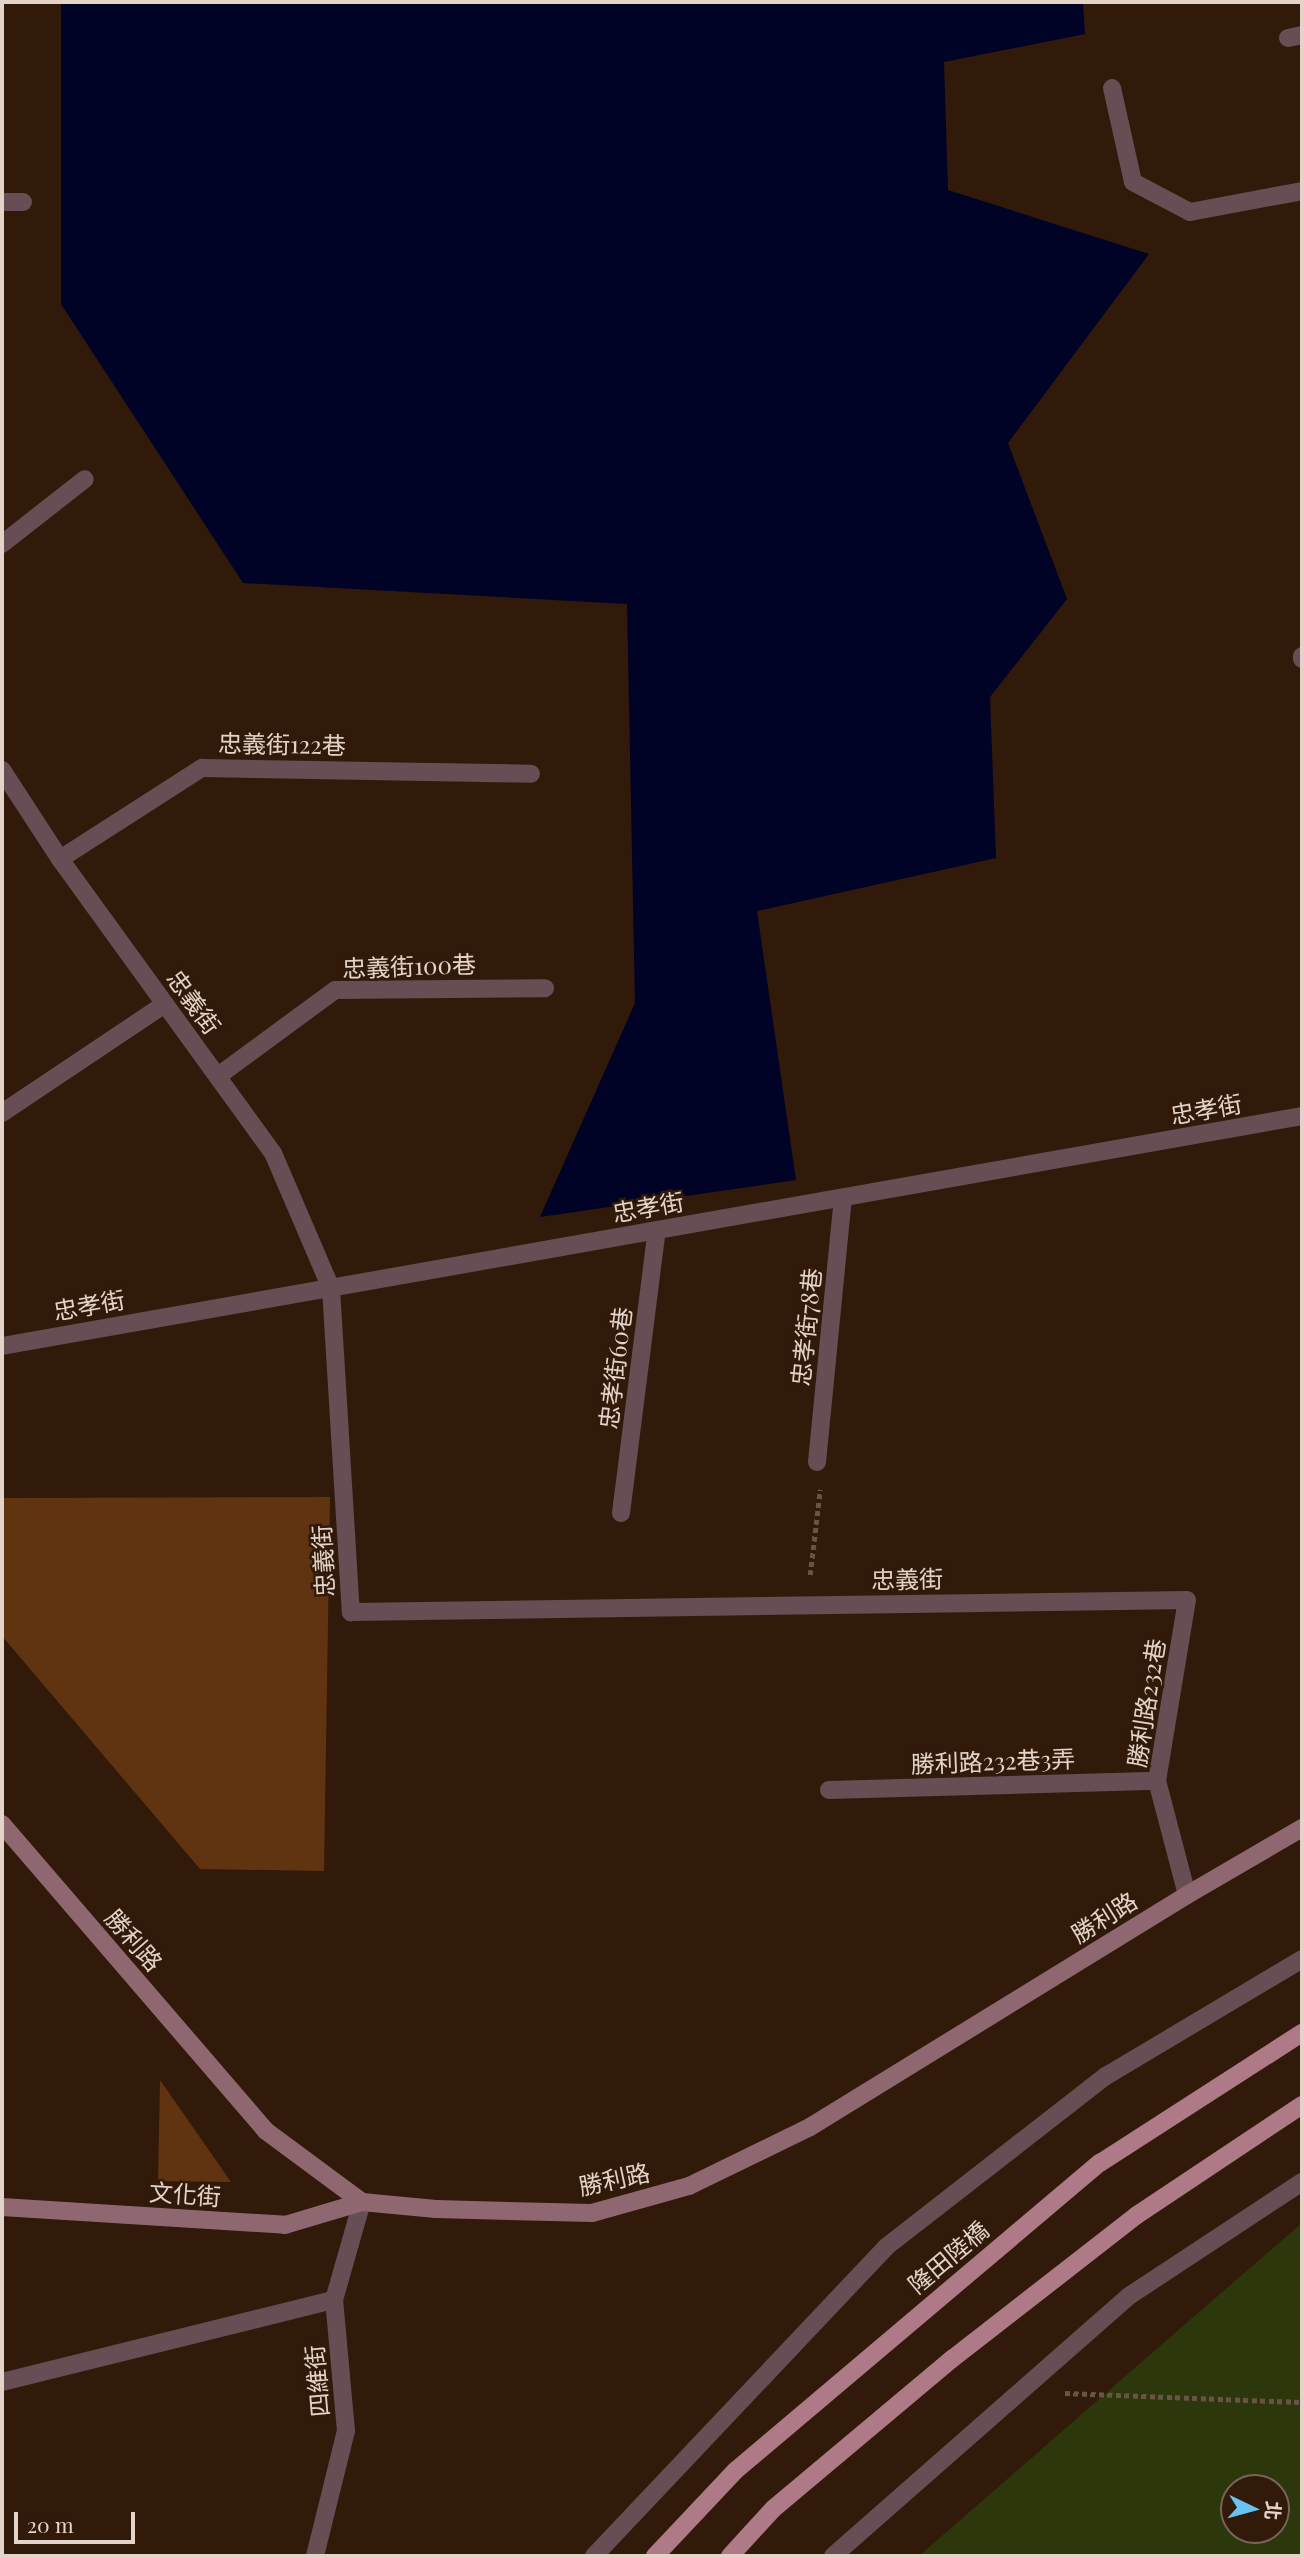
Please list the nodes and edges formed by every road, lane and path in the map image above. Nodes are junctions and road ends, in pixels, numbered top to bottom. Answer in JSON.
{"nodes":[{"id":1,"x":1112,"y":88,"type":"dead end"},
{"id":2,"x":1302,"y":191,"type":"edge"},
{"id":3,"x":2,"y":202,"type":"edge"},
{"id":4,"x":23,"y":202,"type":"dead end"},
{"id":5,"x":85,"y":479,"type":"dead end"},
{"id":6,"x":2,"y":544,"type":"edge"},
{"id":7,"x":2,"y":770,"type":"edge"},
{"id":8,"x":531,"y":774,"type":"dead end"},
{"id":9,"x":60,"y":859,"type":"junction"},
{"id":10,"x":545,"y":988,"type":"dead end"},
{"id":11,"x":166,"y":1004,"type":"junction"},
{"id":12,"x":218,"y":1076,"type":"junction"},
{"id":13,"x":2,"y":1113,"type":"edge"},
{"id":14,"x":1302,"y":1116,"type":"edge"},
{"id":15,"x":843,"y":1198,"type":"junction"},
{"id":16,"x":657,"y":1230,"type":"junction"},
{"id":17,"x":331,"y":1288,"type":"junction"},
{"id":18,"x":2,"y":1346,"type":"edge"},
{"id":19,"x":817,"y":1462,"type":"joint"},
{"id":20,"x":621,"y":1513,"type":"dead end"},
{"id":21,"x":1187,"y":1600,"type":"joint"},
{"id":22,"x":807,"y":1605,"type":"junction"},
{"id":23,"x":1157,"y":1781,"type":"junction"},
{"id":24,"x":830,"y":1790,"type":"dead end"},
{"id":25,"x":2,"y":1824,"type":"edge"},
{"id":26,"x":1302,"y":1828,"type":"edge"},
{"id":27,"x":1187,"y":1895,"type":"junction"},
{"id":28,"x":1302,"y":1959,"type":"edge"},
{"id":29,"x":1302,"y":2032,"type":"edge"},
{"id":30,"x":1302,"y":2105,"type":"edge"},
{"id":31,"x":1302,"y":2182,"type":"edge"},
{"id":32,"x":362,"y":2202,"type":"junction"},
{"id":33,"x":2,"y":2207,"type":"edge"},
{"id":34,"x":334,"y":2300,"type":"junction"},
{"id":35,"x":2,"y":2382,"type":"edge"},
{"id":36,"x":1023,"y":2391,"type":"junction"},
{"id":37,"x":1302,"y":2402,"type":"edge"},
{"id":38,"x":314,"y":2556,"type":"edge"},
{"id":39,"x":594,"y":2556,"type":"edge"},
{"id":40,"x":654,"y":2556,"type":"edge"},
{"id":41,"x":730,"y":2556,"type":"edge"},
{"id":42,"x":833,"y":2556,"type":"edge"}],
"edges":[{"from":1,"to":2,"type":"street"},
{"from":3,"to":4,"type":"street"},
{"from":5,"to":6,"type":"street"},
{"from":7,"to":9,"type":"street","name":"忠義街"},
{"from":8,"to":9,"type":"street","name":"忠義街122巷"},
{"from":9,"to":11,"type":"street","name":"忠義街"},
{"from":10,"to":12,"type":"street","name":"忠義街100巷"},
{"from":11,"to":12,"type":"street","name":"忠義街"},
{"from":11,"to":13,"type":"street"},
{"from":12,"to":17,"type":"street","name":"忠義街"},
{"from":14,"to":15,"type":"street","name":"忠孝街"},
{"from":15,"to":16,"type":"street","name":"忠孝街"},
{"from":15,"to":19,"type":"street","name":"忠孝街78巷"},
{"from":16,"to":17,"type":"street","name":"忠孝街"},
{"from":16,"to":20,"type":"street","name":"忠孝街60巷"},
{"from":17,"to":18,"type":"street","name":"忠孝街"},
{"from":17,"to":22,"type":"street","name":"忠義街"},
{"from":19,"to":22,"type":"path"},
{"from":21,"to":22,"type":"street","name":"忠義街"},
{"from":21,"to":23,"type":"street","name":"勝利路232巷"},
{"from":23,"to":24,"type":"street","name":"勝利路232巷3弄"},
{"from":23,"to":27,"type":"street","name":"勝利路232巷"},
{"from":25,"to":32,"type":"main road","name":"勝利路"},
{"from":26,"to":27,"type":"main road","name":"勝利路"},
{"from":27,"to":32,"type":"main road","name":"勝利路"},
{"from":28,"to":39,"type":"street"},
{"from":29,"to":40,"type":"main road","name":"隆田陸橋"},
{"from":30,"to":41,"type":"main road"},
{"from":31,"to":36,"type":"street"},
{"from":32,"to":33,"type":"main road","name":"文化街"},
{"from":32,"to":34,"type":"street","name":"四維街"},
{"from":34,"to":35,"type":"street"},
{"from":34,"to":38,"type":"street","name":"四維街"},
{"from":36,"to":37,"type":"path"},
{"from":36,"to":42,"type":"street"}]}
